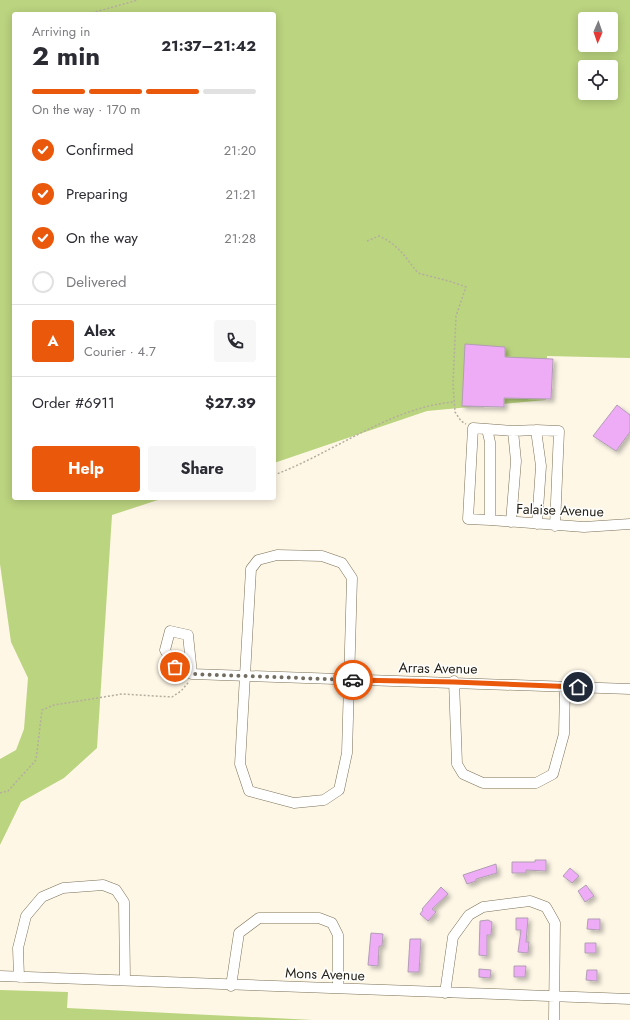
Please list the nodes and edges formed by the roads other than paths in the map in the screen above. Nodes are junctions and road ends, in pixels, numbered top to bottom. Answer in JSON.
{"nodes":[{"id":1,"x":487,"y":429,"type":"junction"},
{"id":2,"x":536,"y":430,"type":"junction"},
{"id":3,"x":513,"y":431,"type":"junction"},
{"id":4,"x":490,"y":520,"type":"junction"},
{"id":5,"x":512,"y":522,"type":"junction"},
{"id":6,"x":537,"y":524,"type":"junction"},
{"id":7,"x":630,"y":524,"type":"edge"},
{"id":8,"x":556,"y":526,"type":"junction"},
{"id":9,"x":192,"y":674,"type":"road end"},
{"id":10,"x":244,"y":677,"type":"junction"},
{"id":11,"x":350,"y":680,"type":"junction"},
{"id":12,"x":454,"y":682,"type":"junction"},
{"id":13,"x":565,"y":687,"type":"junction"},
{"id":14,"x":630,"y":689,"type":"edge"},
{"id":15,"x":0,"y":976,"type":"edge"},
{"id":16,"x":19,"y":977,"type":"junction"},
{"id":17,"x":125,"y":980,"type":"junction"},
{"id":18,"x":231,"y":986,"type":"junction"},
{"id":19,"x":338,"y":988,"type":"junction"},
{"id":20,"x":445,"y":994,"type":"junction"},
{"id":21,"x":554,"y":997,"type":"junction"},
{"id":22,"x":630,"y":999,"type":"edge"},
{"id":23,"x":554,"y":1020,"type":"edge"}],
"edges":[{"from":1,"to":3,"type":"street"},
{"from":1,"to":4,"type":"street"},
{"from":1,"to":4,"type":"street","name":"Falaise Avenue"},
{"from":2,"to":3,"type":"street"},
{"from":2,"to":6,"type":"street"},
{"from":2,"to":8,"type":"street"},
{"from":3,"to":5,"type":"street"},
{"from":4,"to":5,"type":"street","name":"Falaise Avenue"},
{"from":5,"to":6,"type":"street","name":"Falaise Avenue"},
{"from":6,"to":8,"type":"street","name":"Falaise Avenue"},
{"from":7,"to":8,"type":"street","name":"Falaise Avenue"},
{"from":9,"to":10,"type":"street","name":"Arras Avenue"},
{"from":10,"to":11,"type":"street","name":"Arras Avenue"},
{"from":10,"to":11,"type":"street"},
{"from":10,"to":11,"type":"street"},
{"from":11,"to":12,"type":"street","name":"Arras Avenue"},
{"from":12,"to":13,"type":"street","name":"Arras Avenue"},
{"from":12,"to":13,"type":"street"},
{"from":13,"to":14,"type":"street","name":"Arras Avenue"},
{"from":15,"to":16,"type":"street","name":"Mons Avenue"},
{"from":16,"to":17,"type":"street","name":"Mons Avenue"},
{"from":16,"to":17,"type":"street"},
{"from":17,"to":18,"type":"street","name":"Mons Avenue"},
{"from":18,"to":19,"type":"street","name":"Mons Avenue"},
{"from":18,"to":19,"type":"street"},
{"from":19,"to":20,"type":"street","name":"Mons Avenue"},
{"from":20,"to":21,"type":"street","name":"Mons Avenue"},
{"from":20,"to":21,"type":"street"},
{"from":21,"to":22,"type":"street","name":"Mons Avenue"},
{"from":21,"to":23,"type":"street"}]}
